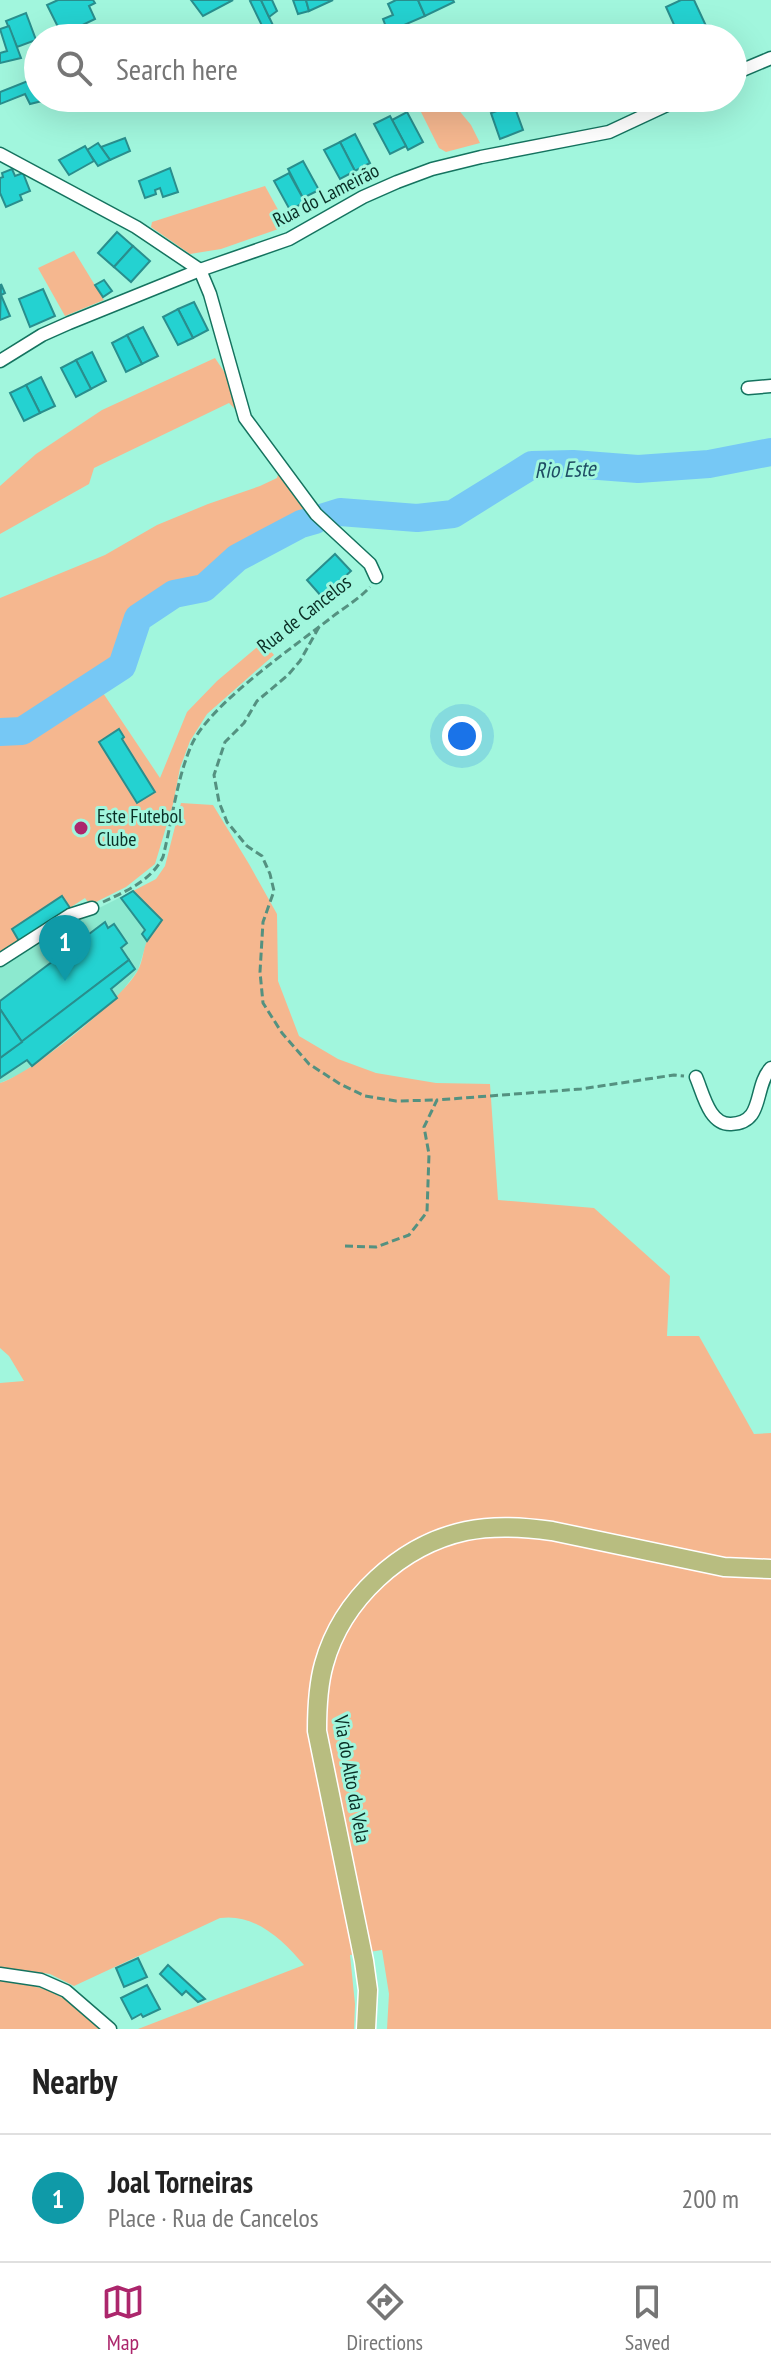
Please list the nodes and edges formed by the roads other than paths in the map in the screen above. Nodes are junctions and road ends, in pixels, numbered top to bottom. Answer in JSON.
{"nodes":[{"id":1,"x":771,"y":58,"type":"edge"},
{"id":2,"x":747,"y":68,"type":"edge"},
{"id":3,"x":652,"y":112,"type":"edge"},
{"id":4,"x":0,"y":154,"type":"edge"},
{"id":5,"x":200,"y":270,"type":"junction"},
{"id":6,"x":0,"y":361,"type":"edge"},
{"id":7,"x":771,"y":386,"type":"edge"},
{"id":8,"x":748,"y":388,"type":"dead end"},
{"id":9,"x":376,"y":577,"type":"road end"},
{"id":10,"x":92,"y":908,"type":"road end"},
{"id":11,"x":0,"y":960,"type":"edge"},
{"id":12,"x":771,"y":1068,"type":"edge"},
{"id":13,"x":696,"y":1077,"type":"road end"},
{"id":14,"x":771,"y":1569,"type":"edge"},
{"id":15,"x":0,"y":1974,"type":"edge"},
{"id":16,"x":110,"y":2029,"type":"edge"},
{"id":17,"x":366,"y":2029,"type":"edge"}],
"edges":[{"from":1,"to":2,"type":"street"},
{"from":3,"to":5,"type":"street","name":"Rua do Lameirão"},
{"from":4,"to":5,"type":"street"},
{"from":5,"to":6,"type":"street","name":"Rua do Lameirão"},
{"from":5,"to":9,"type":"street","name":"Rua de Cancelos"},
{"from":7,"to":8,"type":"street"},
{"from":10,"to":11,"type":"street"},
{"from":12,"to":13,"type":"street"},
{"from":14,"to":17,"type":"main road","name":"Via do Alto da Vela"},
{"from":15,"to":16,"type":"street"}]}
